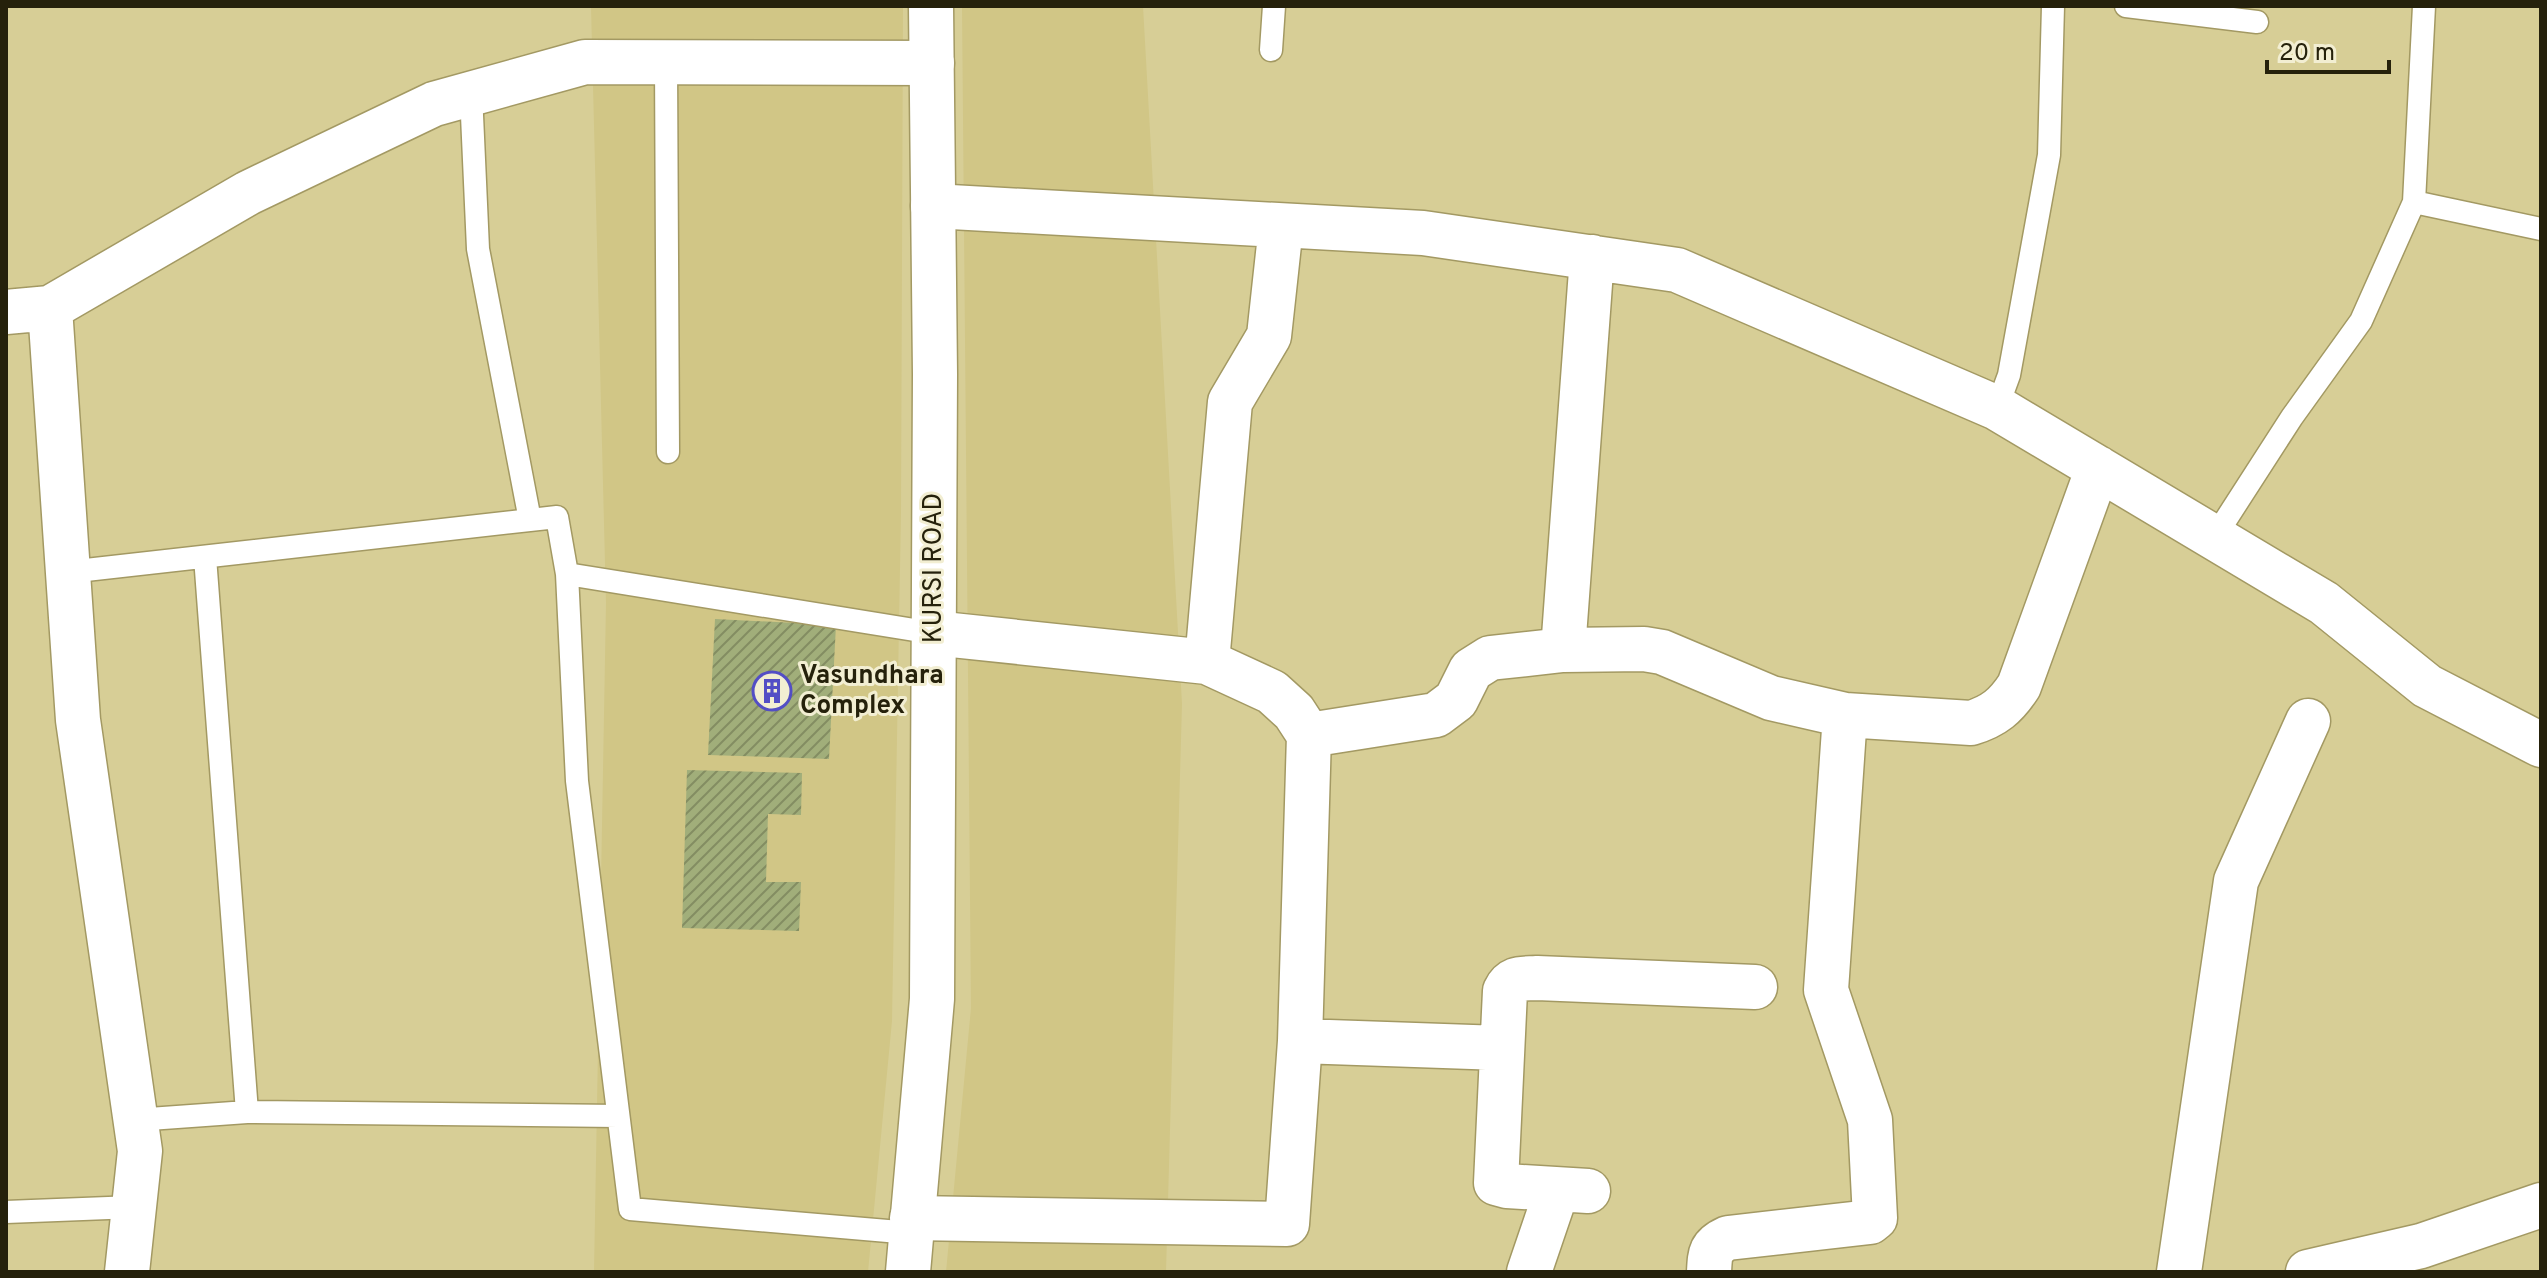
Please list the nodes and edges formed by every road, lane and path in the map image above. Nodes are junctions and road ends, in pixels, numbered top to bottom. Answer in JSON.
{"nodes":[{"id":1,"x":931,"y":6,"type":"edge"},
{"id":2,"x":1274,"y":6,"type":"edge"},
{"id":3,"x":2053,"y":6,"type":"edge"},
{"id":4,"x":2126,"y":6,"type":"edge"},
{"id":5,"x":2424,"y":6,"type":"edge"},
{"id":6,"x":2257,"y":22,"type":"dead end"},
{"id":7,"x":1271,"y":50,"type":"dead end"},
{"id":8,"x":666,"y":63,"type":"junction"},
{"id":9,"x":932,"y":63,"type":"junction"},
{"id":10,"x":471,"y":93,"type":"junction"},
{"id":11,"x":2414,"y":202,"type":"junction"},
{"id":12,"x":933,"y":206,"type":"junction"},
{"id":13,"x":1281,"y":226,"type":"junction"},
{"id":14,"x":2541,"y":229,"type":"edge"},
{"id":15,"x":1592,"y":257,"type":"junction"},
{"id":16,"x":50,"y":308,"type":"junction"},
{"id":17,"x":6,"y":312,"type":"edge"},
{"id":18,"x":1997,"y":408,"type":"junction"},
{"id":19,"x":668,"y":452,"type":"dead end"},
{"id":20,"x":2098,"y":468,"type":"junction"},
{"id":21,"x":530,"y":520,"type":"junction"},
{"id":22,"x":2214,"y":538,"type":"junction"},
{"id":23,"x":205,"y":557,"type":"junction"},
{"id":24,"x":68,"y":572,"type":"junction"},
{"id":25,"x":567,"y":574,"type":"junction"},
{"id":26,"x":933,"y":633,"type":"junction"},
{"id":27,"x":1563,"y":650,"type":"junction"},
{"id":28,"x":1207,"y":662,"type":"junction"},
{"id":29,"x":1845,"y":715,"type":"junction"},
{"id":30,"x":2308,"y":721,"type":"dead end"},
{"id":31,"x":1309,"y":735,"type":"junction"},
{"id":32,"x":2541,"y":745,"type":"edge"},
{"id":33,"x":1755,"y":987,"type":"dead end"},
{"id":34,"x":1300,"y":1041,"type":"junction"},
{"id":35,"x":1501,"y":1048,"type":"junction"},
{"id":36,"x":247,"y":1112,"type":"junction"},
{"id":37,"x":618,"y":1116,"type":"junction"},
{"id":38,"x":135,"y":1120,"type":"junction"},
{"id":39,"x":2541,"y":1205,"type":"edge"},
{"id":40,"x":134,"y":1207,"type":"junction"},
{"id":41,"x":6,"y":1212,"type":"edge"},
{"id":42,"x":910,"y":1241,"type":"edge"},
{"id":43,"x":127,"y":1272,"type":"edge"},
{"id":44,"x":1529,"y":1272,"type":"edge"},
{"id":45,"x":1709,"y":1272,"type":"edge"},
{"id":46,"x":2179,"y":1272,"type":"edge"},
{"id":47,"x":2308,"y":1272,"type":"edge"}],
"edges":[{"from":1,"to":9,"type":"street","name":"KURSI ROAD"},
{"from":2,"to":7,"type":"lane"},
{"from":3,"to":18,"type":"lane"},
{"from":4,"to":6,"type":"lane"},
{"from":5,"to":11,"type":"lane"},
{"from":8,"to":9,"type":"street"},
{"from":8,"to":10,"type":"street"},
{"from":8,"to":19,"type":"lane"},
{"from":9,"to":12,"type":"street","name":"KURSI ROAD"},
{"from":10,"to":16,"type":"street"},
{"from":10,"to":21,"type":"lane"},
{"from":11,"to":14,"type":"lane"},
{"from":11,"to":22,"type":"lane"},
{"from":12,"to":13,"type":"street"},
{"from":12,"to":26,"type":"street","name":"KURSI ROAD"},
{"from":13,"to":15,"type":"street"},
{"from":13,"to":28,"type":"street"},
{"from":15,"to":18,"type":"street"},
{"from":15,"to":27,"type":"street"},
{"from":16,"to":17,"type":"street"},
{"from":16,"to":24,"type":"street"},
{"from":18,"to":20,"type":"street"},
{"from":20,"to":22,"type":"street"},
{"from":20,"to":29,"type":"street"},
{"from":21,"to":23,"type":"lane"},
{"from":21,"to":25,"type":"lane"},
{"from":22,"to":32,"type":"street"},
{"from":23,"to":24,"type":"lane"},
{"from":23,"to":36,"type":"lane"},
{"from":24,"to":38,"type":"street"},
{"from":25,"to":26,"type":"lane"},
{"from":25,"to":37,"type":"lane"},
{"from":26,"to":28,"type":"street"},
{"from":26,"to":42,"type":"street","name":"KURSI ROAD"},
{"from":27,"to":29,"type":"street"},
{"from":27,"to":31,"type":"street"},
{"from":28,"to":31,"type":"street"},
{"from":29,"to":45,"type":"street"},
{"from":30,"to":46,"type":"street"},
{"from":31,"to":34,"type":"street"},
{"from":33,"to":35,"type":"street"},
{"from":34,"to":35,"type":"street"},
{"from":34,"to":42,"type":"street"},
{"from":35,"to":44,"type":"street"},
{"from":36,"to":37,"type":"lane"},
{"from":36,"to":38,"type":"lane"},
{"from":37,"to":42,"type":"lane"},
{"from":38,"to":40,"type":"street"},
{"from":39,"to":47,"type":"street"},
{"from":40,"to":41,"type":"lane"},
{"from":40,"to":43,"type":"street"}]}
